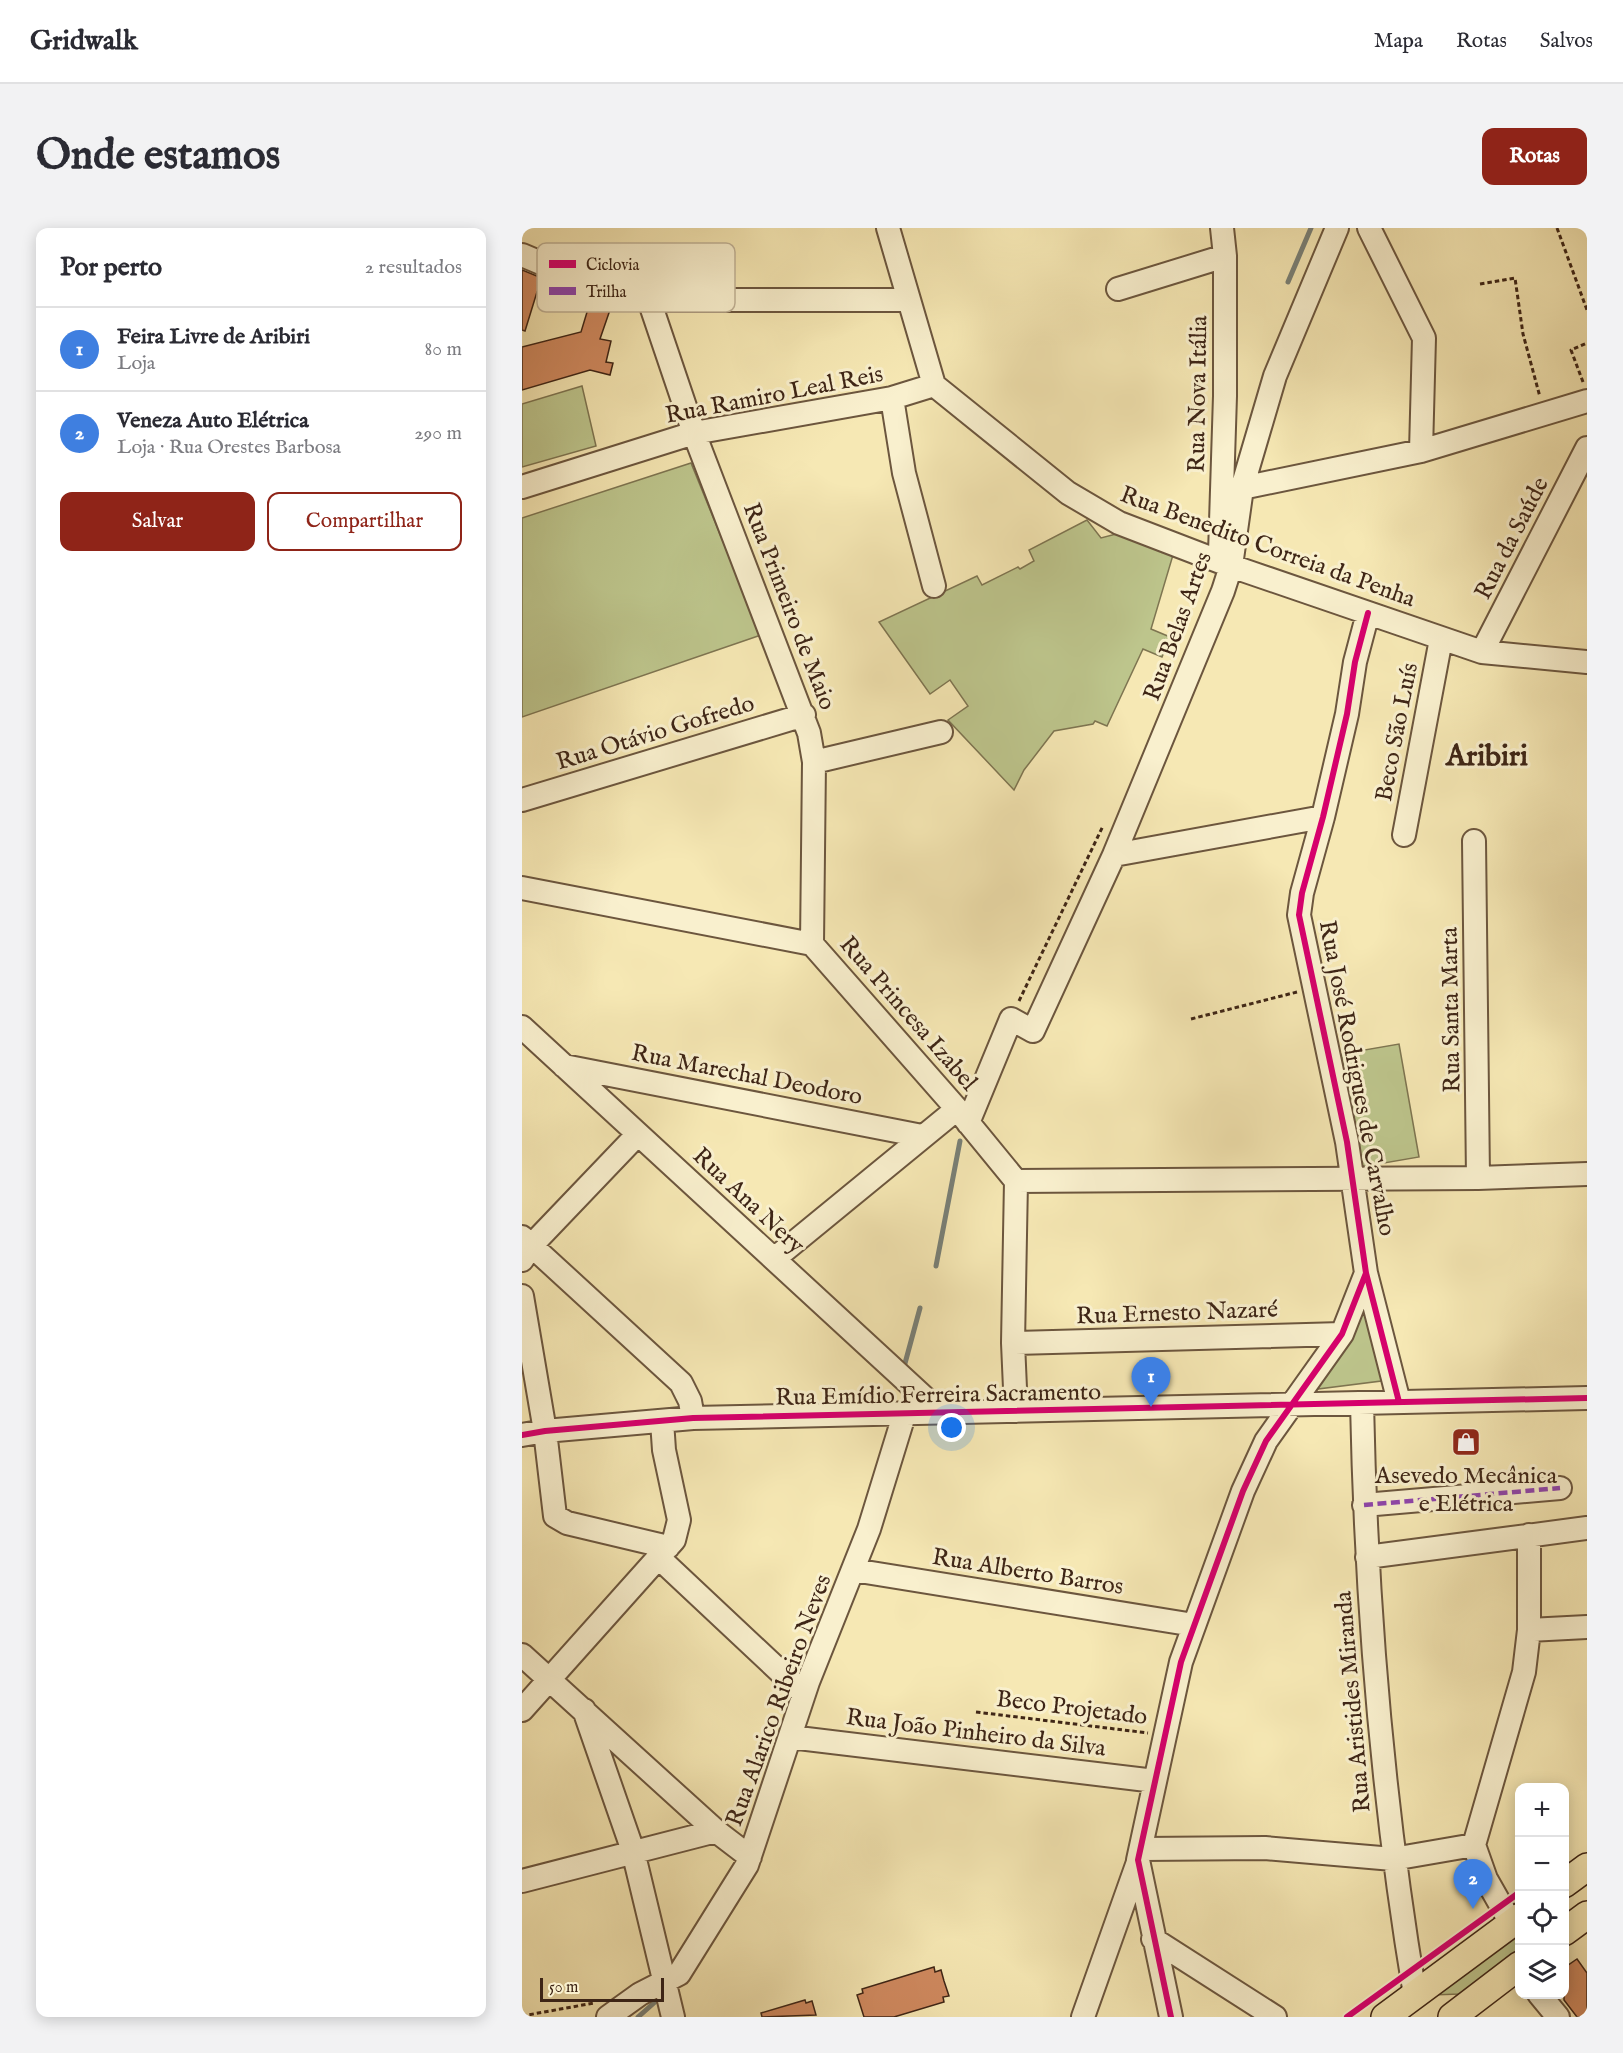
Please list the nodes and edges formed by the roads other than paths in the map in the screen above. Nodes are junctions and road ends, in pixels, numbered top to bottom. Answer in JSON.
{"nodes":[{"id":1,"x":888,"y":228,"type":"edge"},
{"id":2,"x":1222,"y":228,"type":"edge"},
{"id":3,"x":1337,"y":228,"type":"edge"},
{"id":4,"x":1369,"y":228,"type":"edge"},
{"id":5,"x":522,"y":255,"type":"edge"},
{"id":6,"x":1225,"y":256,"type":"junction"},
{"id":7,"x":537,"y":261,"type":"edge"},
{"id":8,"x":1118,"y":289,"type":"dead end"},
{"id":9,"x":735,"y":300,"type":"edge"},
{"id":10,"x":908,"y":300,"type":"junction"},
{"id":11,"x":654,"y":312,"type":"edge"},
{"id":12,"x":934,"y":385,"type":"junction"},
{"id":13,"x":892,"y":399,"type":"junction"},
{"id":14,"x":1587,"y":401,"type":"edge"},
{"id":15,"x":694,"y":433,"type":"junction"},
{"id":16,"x":1587,"y":448,"type":"edge"},
{"id":17,"x":1421,"y":451,"type":"junction"},
{"id":18,"x":522,"y":487,"type":"edge"},
{"id":19,"x":1242,"y":488,"type":"junction"},
{"id":20,"x":1226,"y":564,"type":"junction"},
{"id":21,"x":934,"y":586,"type":"dead end"},
{"id":22,"x":1368,"y":613,"type":"junction"},
{"id":23,"x":1441,"y":639,"type":"junction"},
{"id":24,"x":1482,"y":652,"type":"junction"},
{"id":25,"x":1587,"y":662,"type":"edge"},
{"id":26,"x":804,"y":715,"type":"junction"},
{"id":27,"x":941,"y":732,"type":"dead end"},
{"id":28,"x":814,"y":762,"type":"junction"},
{"id":29,"x":522,"y":800,"type":"edge"},
{"id":30,"x":1323,"y":817,"type":"junction"},
{"id":31,"x":1404,"y":835,"type":"dead end"},
{"id":32,"x":1474,"y":841,"type":"dead end"},
{"id":33,"x":1114,"y":855,"type":"junction"},
{"id":34,"x":522,"y":888,"type":"edge"},
{"id":35,"x":812,"y":944,"type":"junction"},
{"id":36,"x":522,"y":1027,"type":"edge"},
{"id":37,"x":562,"y":1066,"type":"junction"},
{"id":38,"x":963,"y":1116,"type":"junction"},
{"id":39,"x":638,"y":1134,"type":"junction"},
{"id":40,"x":922,"y":1136,"type":"junction"},
{"id":41,"x":1587,"y":1174,"type":"edge"},
{"id":42,"x":1478,"y":1178,"type":"junction"},
{"id":43,"x":1354,"y":1179,"type":"junction"},
{"id":44,"x":1016,"y":1181,"type":"junction"},
{"id":45,"x":525,"y":1248,"type":"edge"},
{"id":46,"x":774,"y":1259,"type":"junction"},
{"id":47,"x":1366,"y":1273,"type":"junction"},
{"id":48,"x":522,"y":1296,"type":"edge"},
{"id":49,"x":1352,"y":1310,"type":"junction"},
{"id":50,"x":1377,"y":1311,"type":"junction"},
{"id":51,"x":1342,"y":1334,"type":"junction"},
{"id":52,"x":1013,"y":1343,"type":"junction"},
{"id":53,"x":1587,"y":1398,"type":"edge"},
{"id":54,"x":1399,"y":1402,"type":"junction"},
{"id":55,"x":1362,"y":1403,"type":"junction"},
{"id":56,"x":1291,"y":1404,"type":"junction"},
{"id":57,"x":1016,"y":1411,"type":"junction"},
{"id":58,"x":905,"y":1412,"type":"junction"},
{"id":59,"x":940,"y":1412,"type":"junction"},
{"id":60,"x":693,"y":1418,"type":"junction"},
{"id":61,"x":662,"y":1421,"type":"junction"},
{"id":62,"x":545,"y":1431,"type":"junction"},
{"id":63,"x":522,"y":1436,"type":"edge"},
{"id":64,"x":1560,"y":1488,"type":"dead end"},
{"id":65,"x":1364,"y":1505,"type":"junction"},
{"id":66,"x":1587,"y":1528,"type":"edge"},
{"id":67,"x":1529,"y":1534,"type":"junction"},
{"id":68,"x":664,"y":1552,"type":"junction"},
{"id":69,"x":1367,"y":1557,"type":"junction"},
{"id":70,"x":853,"y":1570,"type":"junction"},
{"id":71,"x":1194,"y":1625,"type":"junction"},
{"id":72,"x":1587,"y":1627,"type":"edge"},
{"id":73,"x":1529,"y":1630,"type":"junction"},
{"id":74,"x":522,"y":1655,"type":"edge"},
{"id":75,"x":551,"y":1680,"type":"junction"},
{"id":76,"x":804,"y":1694,"type":"junction"},
{"id":77,"x":522,"y":1710,"type":"edge"},
{"id":78,"x":584,"y":1710,"type":"junction"},
{"id":79,"x":790,"y":1737,"type":"junction"},
{"id":80,"x":1155,"y":1781,"type":"junction"},
{"id":81,"x":716,"y":1831,"type":"junction"},
{"id":82,"x":1474,"y":1845,"type":"junction"},
{"id":83,"x":633,"y":1851,"type":"junction"},
{"id":84,"x":1140,"y":1854,"type":"junction"},
{"id":85,"x":750,"y":1857,"type":"junction"},
{"id":86,"x":1393,"y":1858,"type":"junction"},
{"id":87,"x":1587,"y":1867,"type":"edge"},
{"id":88,"x":1569,"y":1880,"type":"edge"},
{"id":89,"x":522,"y":1881,"type":"edge"},
{"id":90,"x":1587,"y":1915,"type":"edge"},
{"id":91,"x":1515,"y":1920,"type":"edge"},
{"id":92,"x":1569,"y":1928,"type":"edge"},
{"id":93,"x":1153,"y":1939,"type":"junction"},
{"id":94,"x":1515,"y":1970,"type":"edge"},
{"id":95,"x":663,"y":1983,"type":"junction"},
{"id":96,"x":1415,"y":1995,"type":"junction"},
{"id":97,"x":1542,"y":1999,"type":"edge"},
{"id":98,"x":602,"y":2010,"type":"edge"},
{"id":99,"x":1459,"y":2012,"type":"edge"},
{"id":100,"x":673,"y":2017,"type":"edge"},
{"id":101,"x":1083,"y":2017,"type":"edge"},
{"id":102,"x":1171,"y":2017,"type":"edge"},
{"id":103,"x":1275,"y":2017,"type":"edge"},
{"id":104,"x":1385,"y":2017,"type":"edge"},
{"id":105,"x":1558,"y":2017,"type":"edge"}],
"edges":[{"from":1,"to":10,"type":"street"},
{"from":2,"to":6,"type":"street","name":"Rua Nova Itália"},
{"from":3,"to":19,"type":"street","name":"Rua Belas Artes"},
{"from":4,"to":17,"type":"street"},
{"from":5,"to":7,"type":"street"},
{"from":6,"to":8,"type":"street"},
{"from":6,"to":20,"type":"street","name":"Rua Nova Itália"},
{"from":9,"to":10,"type":"street"},
{"from":10,"to":12,"type":"street"},
{"from":11,"to":15,"type":"street","name":"Rua Primeiro de Maio"},
{"from":12,"to":13,"type":"street","name":"Rua Ramiro Leal Reis"},
{"from":12,"to":20,"type":"street","name":"Rua Benedito Correia da Penha"},
{"from":13,"to":15,"type":"street","name":"Rua Ramiro Leal Reis"},
{"from":13,"to":21,"type":"street"},
{"from":14,"to":17,"type":"street"},
{"from":15,"to":18,"type":"street","name":"Rua Ramiro Leal Reis"},
{"from":15,"to":26,"type":"street","name":"Rua Primeiro de Maio"},
{"from":16,"to":24,"type":"street","name":"Rua da Saúde"},
{"from":17,"to":19,"type":"street"},
{"from":19,"to":20,"type":"street","name":"Rua Belas Artes"},
{"from":20,"to":22,"type":"street","name":"Rua Benedito Correia da Penha"},
{"from":20,"to":33,"type":"street","name":"Rua Belas Artes"},
{"from":22,"to":23,"type":"street","name":"Rua Benedito Correia da Penha"},
{"from":22,"to":30,"type":"street","name":"Rua José Rodrigues de Carvalho"},
{"from":23,"to":24,"type":"street","name":"Rua Benedito Correia da Penha"},
{"from":23,"to":31,"type":"street","name":"Beco São Luís"},
{"from":24,"to":25,"type":"street","name":"Rua Benedito Correia da Penha"},
{"from":26,"to":28,"type":"street","name":"Rua Primeiro de Maio"},
{"from":26,"to":29,"type":"street","name":"Rua Otávio Gofredo"},
{"from":27,"to":28,"type":"street"},
{"from":28,"to":35,"type":"street","name":"Rua Primeiro de Maio"},
{"from":30,"to":33,"type":"street"},
{"from":30,"to":43,"type":"street","name":"Rua José Rodrigues de Carvalho"},
{"from":32,"to":42,"type":"street","name":"Rua Santa Marta"},
{"from":33,"to":38,"type":"street","name":"Rua Belas Artes"},
{"from":34,"to":35,"type":"street","name":"Rua Princesa Izabel"},
{"from":35,"to":38,"type":"street","name":"Rua Princesa Izabel"},
{"from":36,"to":37,"type":"street","name":"Rua Ana Nery"},
{"from":37,"to":39,"type":"street","name":"Rua Ana Nery"},
{"from":37,"to":40,"type":"street","name":"Rua Marechal Deodoro"},
{"from":38,"to":40,"type":"street"},
{"from":38,"to":44,"type":"street","name":"Rua Princesa Izabel"},
{"from":39,"to":45,"type":"street"},
{"from":39,"to":46,"type":"street","name":"Rua Ana Nery"},
{"from":40,"to":46,"type":"street"},
{"from":41,"to":42,"type":"street"},
{"from":42,"to":43,"type":"street"},
{"from":43,"to":44,"type":"street"},
{"from":43,"to":47,"type":"street","name":"Rua José Rodrigues de Carvalho"},
{"from":44,"to":52,"type":"street"},
{"from":45,"to":60,"type":"street"},
{"from":46,"to":59,"type":"street","name":"Rua Ana Nery"},
{"from":47,"to":49,"type":"street","name":"Rua José Rodrigues de Carvalho"},
{"from":47,"to":50,"type":"street","name":"Rua José Rodrigues de Carvalho"},
{"from":48,"to":62,"type":"street"},
{"from":49,"to":50,"type":"street"},
{"from":49,"to":51,"type":"street","name":"Rua José Rodrigues de Carvalho"},
{"from":50,"to":54,"type":"street","name":"Rua José Rodrigues de Carvalho"},
{"from":51,"to":52,"type":"street","name":"Rua Ernesto Nazaré"},
{"from":51,"to":56,"type":"street","name":"Rua José Rodrigues de Carvalho"},
{"from":52,"to":57,"type":"street"},
{"from":53,"to":54,"type":"street","name":"Rua Emídio Ferreira Sacramento"},
{"from":54,"to":55,"type":"street","name":"Rua Emídio Ferreira Sacramento"},
{"from":55,"to":56,"type":"street","name":"Rua Emídio Ferreira Sacramento"},
{"from":55,"to":65,"type":"street","name":"Rua Aristides Miranda"},
{"from":56,"to":57,"type":"street","name":"Rua Emídio Ferreira Sacramento"},
{"from":56,"to":71,"type":"street","name":"Rua José Rodrigues de Carvalho"},
{"from":57,"to":59,"type":"street","name":"Rua Emídio Ferreira Sacramento"},
{"from":58,"to":59,"type":"street","name":"Rua Emídio Ferreira Sacramento"},
{"from":58,"to":60,"type":"street","name":"Rua Emídio Ferreira Sacramento"},
{"from":58,"to":70,"type":"street","name":"Rua Alarico Ribeiro Neves"},
{"from":60,"to":61,"type":"street","name":"Rua Emídio Ferreira Sacramento"},
{"from":61,"to":62,"type":"street","name":"Rua Emídio Ferreira Sacramento"},
{"from":61,"to":68,"type":"street"},
{"from":62,"to":63,"type":"street","name":"Rua Emídio Ferreira Sacramento"},
{"from":62,"to":68,"type":"street"},
{"from":64,"to":65,"type":"street"},
{"from":65,"to":69,"type":"street","name":"Rua Aristides Miranda"},
{"from":66,"to":67,"type":"street"},
{"from":67,"to":69,"type":"street"},
{"from":67,"to":73,"type":"street"},
{"from":68,"to":75,"type":"street"},
{"from":68,"to":76,"type":"street"},
{"from":69,"to":86,"type":"street","name":"Rua Aristides Miranda"},
{"from":70,"to":71,"type":"street","name":"Rua Alberto Barros"},
{"from":70,"to":76,"type":"street","name":"Rua Alarico Ribeiro Neves"},
{"from":71,"to":80,"type":"street","name":"Rua José Rodrigues de Carvalho"},
{"from":72,"to":73,"type":"street"},
{"from":73,"to":82,"type":"street"},
{"from":74,"to":75,"type":"street"},
{"from":75,"to":77,"type":"street"},
{"from":75,"to":78,"type":"street"},
{"from":76,"to":79,"type":"street","name":"Rua Alarico Ribeiro Neves"},
{"from":78,"to":81,"type":"street"},
{"from":78,"to":83,"type":"street"},
{"from":79,"to":80,"type":"street","name":"Rua João Pinheiro da Silva"},
{"from":79,"to":85,"type":"street","name":"Rua Alarico Ribeiro Neves"},
{"from":80,"to":84,"type":"street","name":"Rua José Rodrigues de Carvalho"},
{"from":81,"to":83,"type":"street"},
{"from":81,"to":85,"type":"street"},
{"from":82,"to":86,"type":"street"},
{"from":82,"to":91,"type":"street"},
{"from":83,"to":89,"type":"street"},
{"from":83,"to":95,"type":"street"},
{"from":84,"to":86,"type":"street"},
{"from":84,"to":93,"type":"street"},
{"from":84,"to":101,"type":"street"},
{"from":85,"to":95,"type":"street","name":"Rua Alarico Ribeiro Neves"},
{"from":86,"to":96,"type":"street","name":"Rua Aristides Miranda"},
{"from":87,"to":88,"type":"main road"},
{"from":90,"to":92,"type":"main road"},
{"from":91,"to":96,"type":"main road"},
{"from":93,"to":102,"type":"street"},
{"from":93,"to":103,"type":"street"},
{"from":94,"to":99,"type":"main road"},
{"from":95,"to":98,"type":"street","name":"Rua Alarico Ribeiro Neves"},
{"from":95,"to":100,"type":"street"},
{"from":96,"to":99,"type":"main road"},
{"from":96,"to":104,"type":"main road"},
{"from":97,"to":105,"type":"street"}]}
